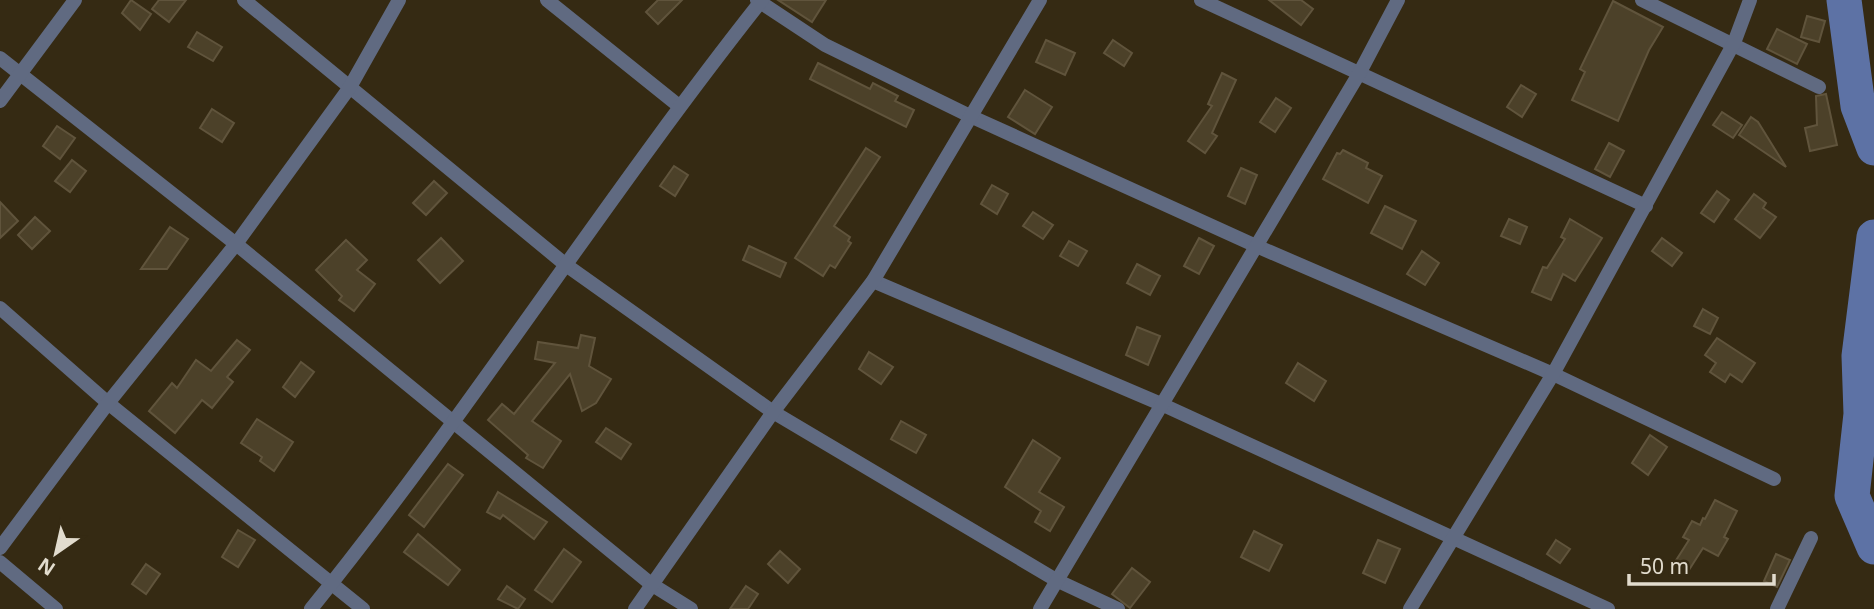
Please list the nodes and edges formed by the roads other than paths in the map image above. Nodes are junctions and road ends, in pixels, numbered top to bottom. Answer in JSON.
{"nodes":[{"id":1,"x":75,"y":0,"type":"edge"},
{"id":2,"x":244,"y":0,"type":"edge"},
{"id":3,"x":399,"y":0,"type":"edge"},
{"id":4,"x":547,"y":0,"type":"edge"},
{"id":5,"x":1040,"y":0,"type":"edge"},
{"id":6,"x":1201,"y":0,"type":"edge"},
{"id":7,"x":1398,"y":0,"type":"edge"},
{"id":8,"x":1642,"y":0,"type":"edge"},
{"id":9,"x":1750,"y":0,"type":"edge"},
{"id":10,"x":760,"y":1,"type":"edge"},
{"id":11,"x":1734,"y":43,"type":"junction"},
{"id":12,"x":0,"y":58,"type":"edge"},
{"id":13,"x":1360,"y":72,"type":"junction"},
{"id":14,"x":19,"y":75,"type":"junction"},
{"id":15,"x":350,"y":87,"type":"junction"},
{"id":16,"x":1819,"y":87,"type":"dead end"},
{"id":17,"x":0,"y":101,"type":"edge"},
{"id":18,"x":679,"y":106,"type":"junction"},
{"id":19,"x":970,"y":116,"type":"junction"},
{"id":20,"x":1646,"y":206,"type":"junction"},
{"id":21,"x":236,"y":244,"type":"junction"},
{"id":22,"x":1254,"y":245,"type":"junction"},
{"id":23,"x":566,"y":265,"type":"junction"},
{"id":24,"x":873,"y":281,"type":"junction"},
{"id":25,"x":0,"y":308,"type":"edge"},
{"id":26,"x":1553,"y":374,"type":"junction"},
{"id":27,"x":108,"y":403,"type":"junction"},
{"id":28,"x":1161,"y":404,"type":"junction"},
{"id":29,"x":773,"y":412,"type":"junction"},
{"id":30,"x":454,"y":424,"type":"junction"},
{"id":31,"x":1774,"y":479,"type":"dead end"},
{"id":32,"x":1452,"y":536,"type":"junction"},
{"id":33,"x":1811,"y":538,"type":"dead end"},
{"id":34,"x":0,"y":548,"type":"edge"},
{"id":35,"x":0,"y":562,"type":"edge"},
{"id":36,"x":1056,"y":580,"type":"junction"},
{"id":37,"x":331,"y":583,"type":"junction"},
{"id":38,"x":651,"y":584,"type":"junction"},
{"id":39,"x":56,"y":609,"type":"edge"},
{"id":40,"x":310,"y":609,"type":"edge"},
{"id":41,"x":363,"y":609,"type":"edge"},
{"id":42,"x":635,"y":609,"type":"edge"},
{"id":43,"x":691,"y":609,"type":"edge"},
{"id":44,"x":1040,"y":609,"type":"edge"},
{"id":45,"x":1118,"y":609,"type":"edge"},
{"id":46,"x":1410,"y":609,"type":"edge"},
{"id":47,"x":1608,"y":609,"type":"edge"},
{"id":48,"x":1777,"y":609,"type":"edge"}],
"edges":[{"from":1,"to":14,"type":"street"},
{"from":2,"to":15,"type":"street"},
{"from":3,"to":15,"type":"street"},
{"from":4,"to":18,"type":"street"},
{"from":5,"to":19,"type":"street"},
{"from":6,"to":13,"type":"street"},
{"from":7,"to":13,"type":"street"},
{"from":8,"to":11,"type":"street"},
{"from":9,"to":11,"type":"street"},
{"from":10,"to":18,"type":"street"},
{"from":10,"to":19,"type":"street"},
{"from":11,"to":16,"type":"street"},
{"from":11,"to":20,"type":"street"},
{"from":12,"to":14,"type":"street"},
{"from":13,"to":20,"type":"street"},
{"from":13,"to":22,"type":"street"},
{"from":14,"to":17,"type":"street"},
{"from":14,"to":21,"type":"street"},
{"from":15,"to":21,"type":"street"},
{"from":15,"to":23,"type":"street"},
{"from":18,"to":23,"type":"street"},
{"from":19,"to":22,"type":"street"},
{"from":19,"to":24,"type":"street"},
{"from":20,"to":26,"type":"street"},
{"from":21,"to":27,"type":"street"},
{"from":21,"to":30,"type":"street"},
{"from":22,"to":26,"type":"street"},
{"from":22,"to":28,"type":"street"},
{"from":23,"to":29,"type":"street"},
{"from":23,"to":30,"type":"street"},
{"from":24,"to":28,"type":"street"},
{"from":24,"to":29,"type":"street"},
{"from":25,"to":27,"type":"street"},
{"from":26,"to":31,"type":"street"},
{"from":26,"to":32,"type":"street"},
{"from":27,"to":34,"type":"street"},
{"from":27,"to":37,"type":"street"},
{"from":28,"to":32,"type":"street"},
{"from":28,"to":36,"type":"street"},
{"from":29,"to":36,"type":"street"},
{"from":29,"to":38,"type":"street"},
{"from":30,"to":37,"type":"street"},
{"from":30,"to":38,"type":"street"},
{"from":32,"to":46,"type":"street"},
{"from":32,"to":47,"type":"street"},
{"from":33,"to":48,"type":"street"},
{"from":35,"to":39,"type":"street"},
{"from":36,"to":44,"type":"street"},
{"from":36,"to":45,"type":"street"},
{"from":37,"to":40,"type":"street"},
{"from":37,"to":41,"type":"street"},
{"from":38,"to":42,"type":"street"},
{"from":38,"to":43,"type":"street"}]}
